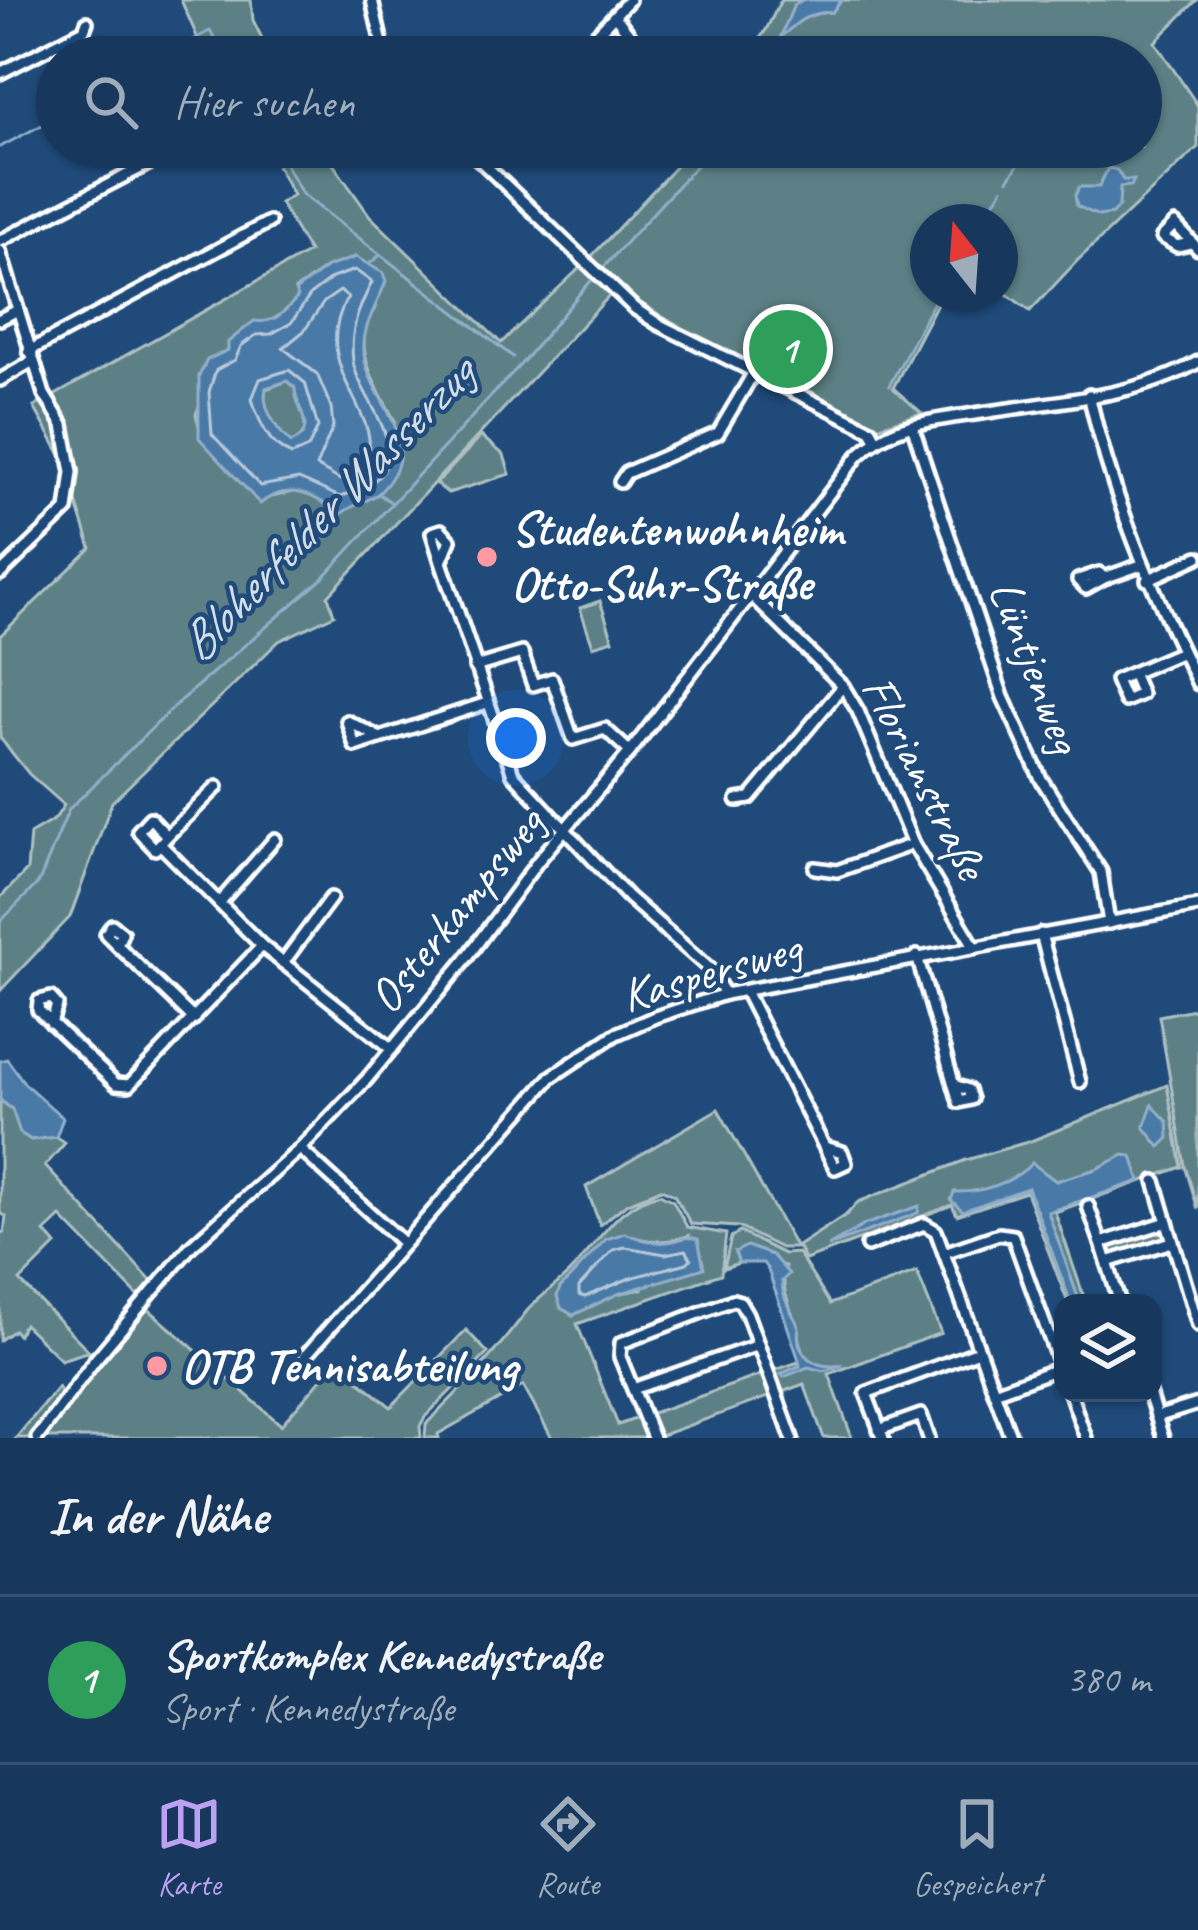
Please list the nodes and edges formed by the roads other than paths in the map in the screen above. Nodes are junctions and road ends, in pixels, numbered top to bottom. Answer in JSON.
{"nodes":[{"id":1,"x":372,"y":0,"type":"edge"},
{"id":2,"x":629,"y":0,"type":"edge"},
{"id":3,"x":615,"y":16,"type":"junction"},
{"id":4,"x":87,"y":22,"type":"dead end"},
{"id":5,"x":73,"y":36,"type":"edge"},
{"id":6,"x":378,"y":36,"type":"edge"},
{"id":7,"x":595,"y":36,"type":"edge"},
{"id":8,"x":631,"y":36,"type":"edge"},
{"id":9,"x":36,"y":55,"type":"edge"},
{"id":10,"x":0,"y":74,"type":"edge"},
{"id":11,"x":141,"y":168,"type":"edge"},
{"id":12,"x":489,"y":168,"type":"edge"},
{"id":13,"x":269,"y":222,"type":"dead end"},
{"id":14,"x":0,"y":241,"type":"edge"},
{"id":15,"x":0,"y":251,"type":"edge"},
{"id":16,"x":16,"y":311,"type":"junction"},
{"id":17,"x":0,"y":319,"type":"edge"},
{"id":18,"x":31,"y":356,"type":"junction"},
{"id":19,"x":1198,"y":362,"type":"edge"},
{"id":20,"x":754,"y":372,"type":"junction"},
{"id":21,"x":0,"y":380,"type":"edge"},
{"id":22,"x":1089,"y":395,"type":"junction"},
{"id":23,"x":912,"y":425,"type":"junction"},
{"id":24,"x":876,"y":439,"type":"junction"},
{"id":25,"x":620,"y":482,"type":"dead end"},
{"id":26,"x":1198,"y":557,"type":"edge"},
{"id":27,"x":441,"y":562,"type":"dead end"},
{"id":28,"x":1141,"y":565,"type":"junction"},
{"id":29,"x":0,"y":574,"type":"edge"},
{"id":30,"x":1104,"y":578,"type":"dead end"},
{"id":31,"x":1147,"y":580,"type":"junction"},
{"id":32,"x":752,"y":596,"type":"junction"},
{"id":33,"x":1182,"y":652,"type":"junction"},
{"id":34,"x":475,"y":667,"type":"junction"},
{"id":35,"x":1132,"y":674,"type":"dead end"},
{"id":36,"x":1198,"y":685,"type":"edge"},
{"id":37,"x":843,"y":686,"type":"junction"},
{"id":38,"x":487,"y":703,"type":"junction"},
{"id":39,"x":380,"y":738,"type":"dead end"},
{"id":40,"x":630,"y":752,"type":"junction"},
{"id":41,"x":218,"y":787,"type":"dead end"},
{"id":42,"x":737,"y":800,"type":"dead end"},
{"id":43,"x":565,"y":832,"type":"junction"},
{"id":44,"x":275,"y":839,"type":"dead end"},
{"id":45,"x":913,"y":844,"type":"junction"},
{"id":46,"x":815,"y":868,"type":"dead end"},
{"id":47,"x":332,"y":898,"type":"dead end"},
{"id":48,"x":219,"y":903,"type":"junction"},
{"id":49,"x":1198,"y":906,"type":"edge"},
{"id":50,"x":1109,"y":923,"type":"junction"},
{"id":51,"x":1041,"y":934,"type":"junction"},
{"id":52,"x":117,"y":945,"type":"dead end"},
{"id":53,"x":262,"y":946,"type":"junction"},
{"id":54,"x":974,"y":946,"type":"junction"},
{"id":55,"x":917,"y":956,"type":"junction"},
{"id":56,"x":283,"y":963,"type":"junction"},
{"id":57,"x":745,"y":991,"type":"junction"},
{"id":58,"x":725,"y":994,"type":"junction"},
{"id":59,"x":194,"y":1019,"type":"junction"},
{"id":60,"x":51,"y":1023,"type":"dead end"},
{"id":61,"x":392,"y":1049,"type":"junction"},
{"id":62,"x":1080,"y":1082,"type":"dead end"},
{"id":63,"x":953,"y":1085,"type":"dead end"},
{"id":64,"x":825,"y":1147,"type":"dead end"},
{"id":65,"x":300,"y":1149,"type":"junction"},
{"id":66,"x":1155,"y":1181,"type":"dead end"},
{"id":67,"x":1088,"y":1206,"type":"dead end"},
{"id":68,"x":1167,"y":1222,"type":"junction"},
{"id":69,"x":1172,"y":1242,"type":"junction"},
{"id":70,"x":403,"y":1243,"type":"junction"},
{"id":71,"x":1101,"y":1243,"type":"junction"},
{"id":72,"x":867,"y":1246,"type":"dead end"},
{"id":73,"x":944,"y":1253,"type":"junction"},
{"id":74,"x":1108,"y":1262,"type":"junction"},
{"id":75,"x":1117,"y":1294,"type":"edge"},
{"id":76,"x":1198,"y":1324,"type":"edge"},
{"id":77,"x":758,"y":1346,"type":"junction"},
{"id":78,"x":1054,"y":1349,"type":"edge"},
{"id":79,"x":979,"y":1352,"type":"junction"},
{"id":80,"x":304,"y":1356,"type":"dead end"},
{"id":81,"x":1054,"y":1373,"type":"edge"},
{"id":82,"x":633,"y":1389,"type":"junction"},
{"id":83,"x":994,"y":1392,"type":"junction"},
{"id":84,"x":1073,"y":1402,"type":"edge"},
{"id":85,"x":1152,"y":1402,"type":"edge"},
{"id":86,"x":1198,"y":1404,"type":"edge"},
{"id":87,"x":1156,"y":1417,"type":"junction"},
{"id":88,"x":881,"y":1434,"type":"edge"},
{"id":89,"x":38,"y":1438,"type":"edge"},
{"id":90,"x":653,"y":1438,"type":"edge"},
{"id":91,"x":792,"y":1438,"type":"edge"},
{"id":92,"x":929,"y":1438,"type":"edge"},
{"id":93,"x":1011,"y":1438,"type":"edge"},
{"id":94,"x":1086,"y":1438,"type":"edge"},
{"id":95,"x":1163,"y":1438,"type":"edge"}],
"edges":[{"from":1,"to":6,"type":"street"},
{"from":2,"to":3,"type":"street"},
{"from":3,"to":7,"type":"street"},
{"from":3,"to":8,"type":"street"},
{"from":4,"to":5,"type":"street"},
{"from":9,"to":10,"type":"street"},
{"from":11,"to":14,"type":"street"},
{"from":12,"to":20,"type":"street"},
{"from":13,"to":18,"type":"street"},
{"from":15,"to":16,"type":"street"},
{"from":16,"to":17,"type":"street"},
{"from":16,"to":18,"type":"street"},
{"from":18,"to":21,"type":"street"},
{"from":18,"to":29,"type":"street"},
{"from":19,"to":22,"type":"street","name":"Osterkampsweg"},
{"from":20,"to":24,"type":"street"},
{"from":20,"to":25,"type":"street"},
{"from":22,"to":23,"type":"street","name":"Osterkampsweg"},
{"from":22,"to":28,"type":"street"},
{"from":23,"to":24,"type":"street","name":"Osterkampsweg"},
{"from":23,"to":50,"type":"street","name":"Lüntjenweg"},
{"from":24,"to":32,"type":"street","name":"Osterkampsweg"},
{"from":26,"to":31,"type":"street"},
{"from":27,"to":34,"type":"street"},
{"from":28,"to":30,"type":"street"},
{"from":28,"to":31,"type":"street"},
{"from":31,"to":33,"type":"street"},
{"from":32,"to":37,"type":"street","name":"Florianstraße"},
{"from":32,"to":40,"type":"street","name":"Osterkampsweg"},
{"from":33,"to":35,"type":"street"},
{"from":33,"to":36,"type":"street"},
{"from":34,"to":38,"type":"street"},
{"from":34,"to":40,"type":"street"},
{"from":37,"to":42,"type":"street"},
{"from":37,"to":45,"type":"street","name":"Florianstraße"},
{"from":38,"to":39,"type":"street"},
{"from":38,"to":43,"type":"street"},
{"from":40,"to":43,"type":"street","name":"Osterkampsweg"},
{"from":41,"to":48,"type":"street"},
{"from":43,"to":58,"type":"street"},
{"from":43,"to":61,"type":"street","name":"Osterkampsweg"},
{"from":44,"to":48,"type":"street"},
{"from":45,"to":46,"type":"street"},
{"from":45,"to":54,"type":"street","name":"Florianstraße"},
{"from":47,"to":56,"type":"street"},
{"from":48,"to":53,"type":"street"},
{"from":49,"to":50,"type":"street","name":"Kaspersweg"},
{"from":50,"to":51,"type":"street","name":"Kaspersweg"},
{"from":51,"to":54,"type":"street","name":"Kaspersweg"},
{"from":51,"to":62,"type":"street"},
{"from":52,"to":59,"type":"street"},
{"from":53,"to":56,"type":"street"},
{"from":53,"to":59,"type":"street"},
{"from":54,"to":55,"type":"street","name":"Kaspersweg"},
{"from":55,"to":57,"type":"street","name":"Kaspersweg"},
{"from":55,"to":63,"type":"street"},
{"from":56,"to":61,"type":"street"},
{"from":57,"to":58,"type":"street","name":"Kaspersweg"},
{"from":57,"to":64,"type":"street"},
{"from":58,"to":70,"type":"street","name":"Kaspersweg"},
{"from":59,"to":60,"type":"street"},
{"from":61,"to":65,"type":"street","name":"Osterkampsweg"},
{"from":65,"to":70,"type":"street"},
{"from":65,"to":89,"type":"street","name":"Osterkampsweg"},
{"from":66,"to":68,"type":"street"},
{"from":67,"to":71,"type":"street"},
{"from":68,"to":69,"type":"street"},
{"from":68,"to":71,"type":"street"},
{"from":69,"to":74,"type":"street"},
{"from":69,"to":76,"type":"street"},
{"from":70,"to":80,"type":"street","name":"Kaspersweg"},
{"from":71,"to":74,"type":"street"},
{"from":72,"to":73,"type":"street"},
{"from":73,"to":78,"type":"street"},
{"from":73,"to":79,"type":"street"},
{"from":74,"to":75,"type":"street"},
{"from":77,"to":82,"type":"street"},
{"from":77,"to":82,"type":"street"},
{"from":77,"to":91,"type":"street"},
{"from":79,"to":83,"type":"street"},
{"from":79,"to":88,"type":"street"},
{"from":81,"to":83,"type":"street"},
{"from":82,"to":90,"type":"street"},
{"from":83,"to":93,"type":"street"},
{"from":84,"to":94,"type":"street"},
{"from":85,"to":87,"type":"street"},
{"from":86,"to":87,"type":"street"},
{"from":87,"to":95,"type":"street"},
{"from":88,"to":92,"type":"street"}]}
